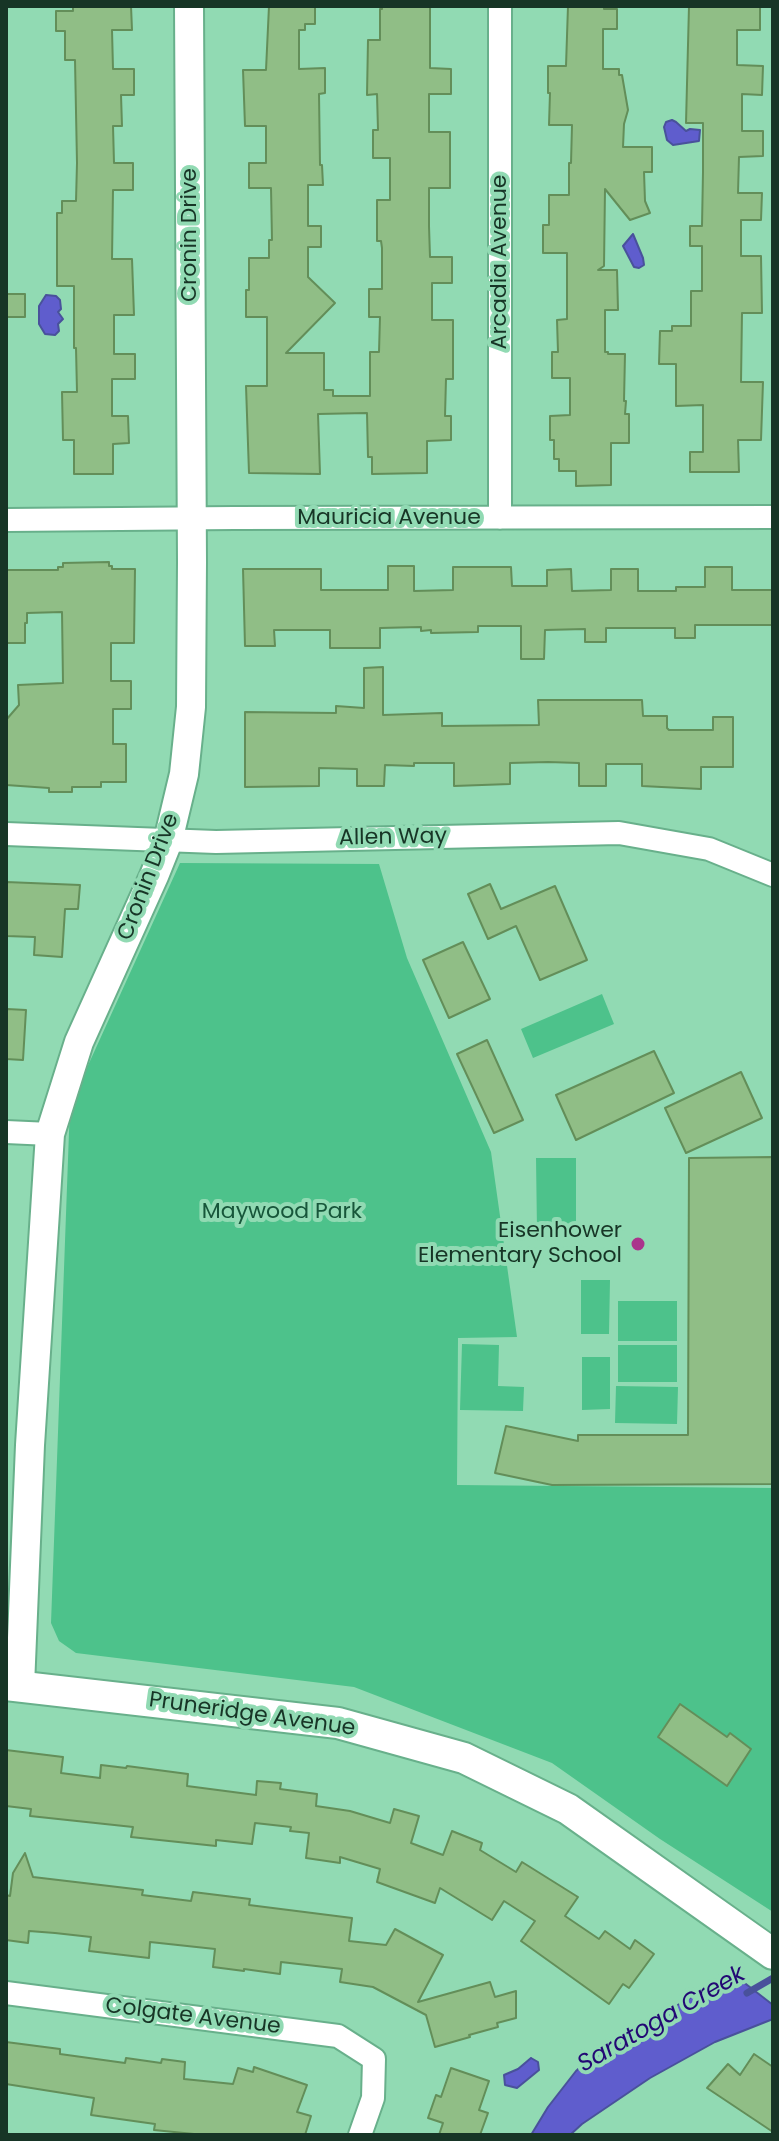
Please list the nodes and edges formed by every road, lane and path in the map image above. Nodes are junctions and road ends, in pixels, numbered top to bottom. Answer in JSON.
{"nodes":[{"id":1,"x":189,"y":6,"type":"edge"},
{"id":2,"x":500,"y":6,"type":"edge"},
{"id":3,"x":773,"y":517,"type":"edge"},
{"id":4,"x":500,"y":518,"type":"junction"},
{"id":5,"x":192,"y":519,"type":"junction"},
{"id":6,"x":6,"y":520,"type":"edge"},
{"id":7,"x":6,"y":834,"type":"edge"},
{"id":8,"x":168,"y":841,"type":"junction"},
{"id":9,"x":773,"y":875,"type":"edge"},
{"id":10,"x":6,"y":1132,"type":"edge"},
{"id":11,"x":50,"y":1134,"type":"junction"},
{"id":12,"x":13,"y":1686,"type":"edge"},
{"id":13,"x":768,"y":1950,"type":"edge"},
{"id":14,"x":6,"y":1993,"type":"edge"},
{"id":15,"x":360,"y":2135,"type":"edge"}],
"edges":[{"from":1,"to":5,"type":"street","name":"Cronin Drive"},
{"from":2,"to":4,"type":"street","name":"Arcadia Avenue"},
{"from":3,"to":4,"type":"street","name":"Mauricia Avenue"},
{"from":4,"to":5,"type":"street","name":"Mauricia Avenue"},
{"from":5,"to":6,"type":"street","name":"Mauricia Avenue"},
{"from":5,"to":8,"type":"street","name":"Cronin Drive"},
{"from":7,"to":8,"type":"street","name":"Allen Way"},
{"from":8,"to":9,"type":"street","name":"Allen Way"},
{"from":8,"to":11,"type":"street","name":"Cronin Drive"},
{"from":10,"to":11,"type":"street"},
{"from":11,"to":12,"type":"street","name":"Cronin Drive"},
{"from":12,"to":13,"type":"main road","name":"Pruneridge Avenue"},
{"from":14,"to":15,"type":"street","name":"Colgate Avenue"}]}
